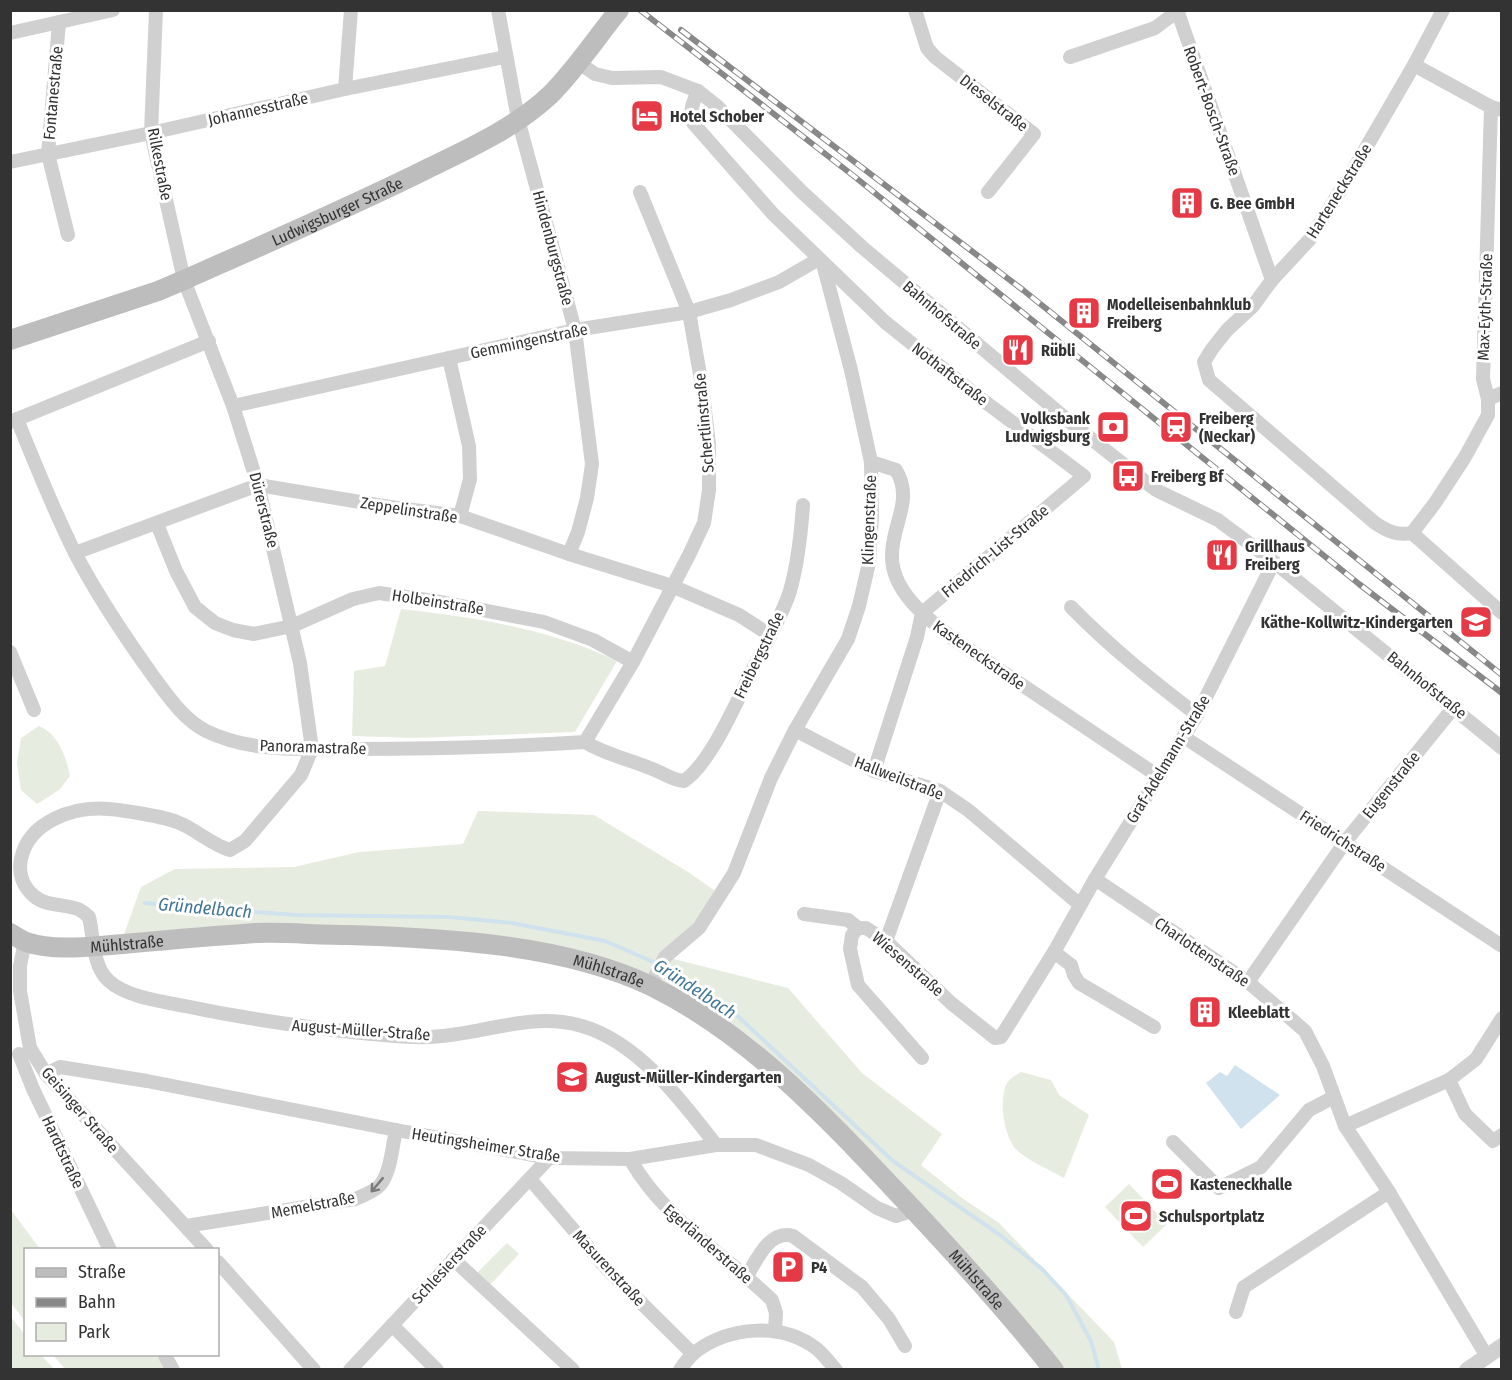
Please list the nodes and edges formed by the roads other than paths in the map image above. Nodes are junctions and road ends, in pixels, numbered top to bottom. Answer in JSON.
{"nodes":[{"id":1,"x":112,"y":10,"type":"edge"},
{"id":2,"x":156,"y":10,"type":"edge"},
{"id":3,"x":351,"y":10,"type":"edge"},
{"id":4,"x":498,"y":10,"type":"edge"},
{"id":5,"x":620,"y":10,"type":"edge"},
{"id":6,"x":915,"y":10,"type":"edge"},
{"id":7,"x":1443,"y":10,"type":"edge"},
{"id":8,"x":1178,"y":11,"type":"edge"},
{"id":9,"x":59,"y":22,"type":"junction"},
{"id":10,"x":10,"y":33,"type":"edge"},
{"id":11,"x":505,"y":57,"type":"junction"},
{"id":12,"x":1070,"y":57,"type":"dead end"},
{"id":13,"x":579,"y":63,"type":"junction"},
{"id":14,"x":1414,"y":65,"type":"junction"},
{"id":15,"x":345,"y":89,"type":"junction"},
{"id":16,"x":699,"y":90,"type":"junction"},
{"id":17,"x":1496,"y":109,"type":"edge"},
{"id":18,"x":518,"y":119,"type":"junction"},
{"id":19,"x":151,"y":134,"type":"junction"},
{"id":20,"x":48,"y":154,"type":"junction"},
{"id":21,"x":10,"y":162,"type":"edge"},
{"id":22,"x":640,"y":192,"type":"dead end"},
{"id":23,"x":988,"y":192,"type":"dead end"},
{"id":24,"x":68,"y":235,"type":"dead end"},
{"id":25,"x":821,"y":262,"type":"junction"},
{"id":26,"x":184,"y":280,"type":"junction"},
{"id":27,"x":1272,"y":280,"type":"junction"},
{"id":28,"x":689,"y":312,"type":"junction"},
{"id":29,"x":575,"y":330,"type":"junction"},
{"id":30,"x":10,"y":340,"type":"edge"},
{"id":31,"x":209,"y":341,"type":"junction"},
{"id":32,"x":449,"y":358,"type":"junction"},
{"id":33,"x":1502,"y":393,"type":"edge"},
{"id":34,"x":1488,"y":399,"type":"junction"},
{"id":35,"x":233,"y":406,"type":"junction"},
{"id":36,"x":14,"y":421,"type":"edge"},
{"id":37,"x":871,"y":462,"type":"junction"},
{"id":38,"x":1084,"y":476,"type":"joint"},
{"id":39,"x":258,"y":485,"type":"junction"},
{"id":40,"x":803,"y":505,"type":"dead end"},
{"id":41,"x":460,"y":516,"type":"junction"},
{"id":42,"x":157,"y":524,"type":"junction"},
{"id":43,"x":1412,"y":533,"type":"junction"},
{"id":44,"x":75,"y":553,"type":"junction"},
{"id":45,"x":569,"y":554,"type":"junction"},
{"id":46,"x":1274,"y":562,"type":"junction"},
{"id":47,"x":672,"y":586,"type":"junction"},
{"id":48,"x":1071,"y":607,"type":"dead end"},
{"id":49,"x":922,"y":613,"type":"junction"},
{"id":50,"x":1502,"y":613,"type":"edge"},
{"id":51,"x":292,"y":626,"type":"junction"},
{"id":52,"x":770,"y":635,"type":"junction"},
{"id":53,"x":10,"y":652,"type":"edge"},
{"id":54,"x":633,"y":662,"type":"junction"},
{"id":55,"x":1454,"y":707,"type":"junction"},
{"id":56,"x":34,"y":710,"type":"dead end"},
{"id":57,"x":1197,"y":715,"type":"junction"},
{"id":58,"x":795,"y":730,"type":"junction"},
{"id":59,"x":1184,"y":737,"type":"junction"},
{"id":60,"x":585,"y":742,"type":"junction"},
{"id":61,"x":1502,"y":747,"type":"edge"},
{"id":62,"x":312,"y":749,"type":"junction"},
{"id":63,"x":874,"y":771,"type":"junction"},
{"id":64,"x":1158,"y":776,"type":"junction"},
{"id":65,"x":674,"y":780,"type":"joint"},
{"id":66,"x":940,"y":791,"type":"junction"},
{"id":67,"x":1345,"y":842,"type":"junction"},
{"id":68,"x":1095,"y":879,"type":"junction"},
{"id":69,"x":1079,"y":904,"type":"junction"},
{"id":70,"x":804,"y":914,"type":"dead end"},
{"id":71,"x":858,"y":928,"type":"junction"},
{"id":72,"x":18,"y":937,"type":"edge"},
{"id":73,"x":886,"y":941,"type":"junction"},
{"id":74,"x":94,"y":946,"type":"junction"},
{"id":75,"x":1502,"y":946,"type":"edge"},
{"id":76,"x":1054,"y":952,"type":"junction"},
{"id":77,"x":652,"y":981,"type":"junction"},
{"id":78,"x":1248,"y":982,"type":"junction"},
{"id":79,"x":1502,"y":1018,"type":"edge"},
{"id":80,"x":1154,"y":1027,"type":"dead end"},
{"id":81,"x":1001,"y":1037,"type":"joint"},
{"id":82,"x":20,"y":1050,"type":"edge"},
{"id":83,"x":922,"y":1058,"type":"dead end"},
{"id":84,"x":46,"y":1074,"type":"junction"},
{"id":85,"x":1449,"y":1080,"type":"junction"},
{"id":86,"x":1334,"y":1097,"type":"junction"},
{"id":87,"x":1345,"y":1125,"type":"junction"},
{"id":88,"x":396,"y":1130,"type":"junction"},
{"id":89,"x":1502,"y":1135,"type":"edge"},
{"id":90,"x":1173,"y":1142,"type":"dead end"},
{"id":91,"x":716,"y":1145,"type":"junction"},
{"id":92,"x":549,"y":1158,"type":"junction"},
{"id":93,"x":630,"y":1159,"type":"junction"},
{"id":94,"x":530,"y":1179,"type":"junction"},
{"id":95,"x":1389,"y":1192,"type":"junction"},
{"id":96,"x":914,"y":1210,"type":"junction"},
{"id":97,"x":186,"y":1226,"type":"junction"},
{"id":98,"x":109,"y":1248,"type":"edge"},
{"id":99,"x":205,"y":1248,"type":"edge"},
{"id":100,"x":453,"y":1259,"type":"junction"},
{"id":101,"x":219,"y":1263,"type":"edge"},
{"id":102,"x":746,"y":1278,"type":"junction"},
{"id":103,"x":1236,"y":1312,"type":"dead end"},
{"id":104,"x":392,"y":1324,"type":"junction"},
{"id":105,"x":774,"y":1331,"type":"junction"},
{"id":106,"x":905,"y":1346,"type":"dead end"},
{"id":107,"x":1502,"y":1346,"type":"edge"},
{"id":108,"x":693,"y":1354,"type":"junction"},
{"id":109,"x":1486,"y":1355,"type":"junction"},
{"id":110,"x":166,"y":1356,"type":"edge"},
{"id":111,"x":172,"y":1370,"type":"edge"},
{"id":112,"x":314,"y":1370,"type":"edge"},
{"id":113,"x":350,"y":1370,"type":"edge"},
{"id":114,"x":436,"y":1370,"type":"edge"},
{"id":115,"x":573,"y":1370,"type":"edge"},
{"id":116,"x":680,"y":1370,"type":"edge"},
{"id":117,"x":836,"y":1370,"type":"edge"},
{"id":118,"x":1054,"y":1370,"type":"edge"},
{"id":119,"x":1467,"y":1370,"type":"edge"}],
"edges":[{"from":1,"to":9,"type":"street"},
{"from":2,"to":19,"type":"street","name":"Rilkestraße"},
{"from":3,"to":15,"type":"street"},
{"from":4,"to":11,"type":"street","name":"Hindenburgstraße"},
{"from":5,"to":13,"type":"main road","name":"Ludwigsburger Straße"},
{"from":6,"to":23,"type":"street","name":"Dieselstraße"},
{"from":7,"to":14,"type":"street","name":"Harteneckstraße"},
{"from":8,"to":12,"type":"street"},
{"from":8,"to":27,"type":"street","name":"Robert-Bosch-Straße"},
{"from":9,"to":10,"type":"street"},
{"from":9,"to":20,"type":"street","name":"Fontanestraße"},
{"from":11,"to":15,"type":"street","name":"Johannesstraße"},
{"from":11,"to":18,"type":"street","name":"Hindenburgstraße"},
{"from":13,"to":16,"type":"street","name":"Bahnhofstraße"},
{"from":13,"to":18,"type":"main road","name":"Ludwigsburger Straße"},
{"from":14,"to":17,"type":"street"},
{"from":14,"to":27,"type":"street","name":"Harteneckstraße"},
{"from":15,"to":19,"type":"street","name":"Johannesstraße"},
{"from":16,"to":25,"type":"street"},
{"from":16,"to":46,"type":"street","name":"Bahnhofstraße"},
{"from":17,"to":34,"type":"street","name":"Max-Eyth-Straße"},
{"from":18,"to":26,"type":"main road","name":"Ludwigsburger Straße"},
{"from":18,"to":29,"type":"street","name":"Hindenburgstraße"},
{"from":19,"to":20,"type":"street","name":"Johannesstraße"},
{"from":19,"to":26,"type":"street","name":"Rilkestraße"},
{"from":20,"to":21,"type":"street","name":"Johannesstraße"},
{"from":20,"to":24,"type":"street","name":"Fontanestraße"},
{"from":22,"to":28,"type":"street","name":"Schertlinstraße"},
{"from":25,"to":28,"type":"street","name":"Gemmingenstraße"},
{"from":25,"to":37,"type":"street","name":"Klingenstraße"},
{"from":25,"to":38,"type":"street","name":"Nothaftstraße"},
{"from":26,"to":30,"type":"main road","name":"Ludwigsburger Straße"},
{"from":26,"to":31,"type":"street","name":"Dürerstraße"},
{"from":27,"to":43,"type":"street","name":"Harteneckstraße"},
{"from":28,"to":29,"type":"street","name":"Gemmingenstraße"},
{"from":28,"to":47,"type":"street","name":"Schertlinstraße"},
{"from":29,"to":32,"type":"street","name":"Gemmingenstraße"},
{"from":29,"to":45,"type":"street","name":"Hindenburgstraße"},
{"from":31,"to":35,"type":"street","name":"Dürerstraße"},
{"from":31,"to":36,"type":"street"},
{"from":32,"to":35,"type":"street","name":"Gemmingenstraße"},
{"from":32,"to":41,"type":"street"},
{"from":33,"to":34,"type":"street"},
{"from":34,"to":43,"type":"street","name":"Max-Eyth-Straße"},
{"from":35,"to":39,"type":"street","name":"Dürerstraße"},
{"from":36,"to":44,"type":"street","name":"Panoramastraße"},
{"from":37,"to":49,"type":"street","name":"Kasteneckstraße"},
{"from":37,"to":58,"type":"street","name":"Klingenstraße"},
{"from":38,"to":49,"type":"street","name":"Friedrich-List-Straße"},
{"from":39,"to":41,"type":"street","name":"Zeppelinstraße"},
{"from":39,"to":42,"type":"street"},
{"from":39,"to":51,"type":"street","name":"Dürerstraße"},
{"from":40,"to":52,"type":"street","name":"Freibergstraße"},
{"from":41,"to":45,"type":"street","name":"Zeppelinstraße"},
{"from":42,"to":44,"type":"street"},
{"from":42,"to":51,"type":"street","name":"Holbeinstraße"},
{"from":43,"to":50,"type":"street"},
{"from":44,"to":62,"type":"street","name":"Panoramastraße"},
{"from":45,"to":47,"type":"street","name":"Zeppelinstraße"},
{"from":46,"to":55,"type":"street","name":"Bahnhofstraße"},
{"from":46,"to":57,"type":"street","name":"Graf-Adelmann-Straße"},
{"from":47,"to":52,"type":"street","name":"Zeppelinstraße"},
{"from":47,"to":54,"type":"street","name":"Schertlinstraße"},
{"from":48,"to":57,"type":"street"},
{"from":49,"to":63,"type":"street"},
{"from":49,"to":64,"type":"street","name":"Kasteneckstraße"},
{"from":51,"to":54,"type":"street","name":"Holbeinstraße"},
{"from":51,"to":62,"type":"street","name":"Dürerstraße"},
{"from":52,"to":65,"type":"street","name":"Freibergstraße"},
{"from":53,"to":56,"type":"street"},
{"from":54,"to":60,"type":"street","name":"Schertlinstraße"},
{"from":55,"to":61,"type":"street","name":"Bahnhofstraße"},
{"from":55,"to":67,"type":"street","name":"Eugenstraße"},
{"from":57,"to":59,"type":"street","name":"Graf-Adelmann-Straße"},
{"from":58,"to":63,"type":"street","name":"Hallweilstraße"},
{"from":58,"to":77,"type":"street","name":"Klingenstraße"},
{"from":59,"to":64,"type":"street","name":"Graf-Adelmann-Straße"},
{"from":59,"to":67,"type":"street","name":"Friedrichstraße"},
{"from":60,"to":62,"type":"street","name":"Panoramastraße"},
{"from":60,"to":65,"type":"street","name":"Panoramastraße"},
{"from":62,"to":74,"type":"street","name":"August-Müller-Straße"},
{"from":63,"to":66,"type":"street","name":"Hallweilstraße"},
{"from":64,"to":68,"type":"street","name":"Graf-Adelmann-Straße"},
{"from":66,"to":69,"type":"street","name":"Hallweilstraße"},
{"from":66,"to":73,"type":"street"},
{"from":67,"to":75,"type":"street","name":"Friedrichstraße"},
{"from":67,"to":78,"type":"street","name":"Eugenstraße"},
{"from":68,"to":69,"type":"street","name":"Graf-Adelmann-Straße"},
{"from":68,"to":78,"type":"street","name":"Charlottenstraße"},
{"from":69,"to":76,"type":"street","name":"Graf-Adelmann-Straße"},
{"from":70,"to":71,"type":"street","name":"Wiesenstraße"},
{"from":71,"to":73,"type":"street","name":"Wiesenstraße"},
{"from":71,"to":83,"type":"street"},
{"from":72,"to":74,"type":"main road","name":"Mühlstraße"},
{"from":72,"to":82,"type":"street","name":"Geisinger Straße"},
{"from":73,"to":81,"type":"street","name":"Wiesenstraße"},
{"from":74,"to":77,"type":"main road","name":"Mühlstraße"},
{"from":74,"to":91,"type":"street","name":"August-Müller-Straße"},
{"from":76,"to":80,"type":"street"},
{"from":76,"to":81,"type":"street","name":"Graf-Adelmann-Straße"},
{"from":77,"to":96,"type":"main road","name":"Mühlstraße"},
{"from":78,"to":86,"type":"street","name":"Charlottenstraße"},
{"from":79,"to":85,"type":"street"},
{"from":82,"to":84,"type":"street","name":"Geisinger Straße"},
{"from":82,"to":98,"type":"street","name":"Hardtstraße"},
{"from":84,"to":88,"type":"street","name":"Heutingsheimer Straße"},
{"from":84,"to":97,"type":"street","name":"Geisinger Straße"},
{"from":85,"to":87,"type":"street"},
{"from":85,"to":89,"type":"street"},
{"from":86,"to":87,"type":"street","name":"Charlottenstraße"},
{"from":86,"to":90,"type":"street"},
{"from":87,"to":95,"type":"street","name":"Charlottenstraße"},
{"from":88,"to":92,"type":"street","name":"Heutingsheimer Straße"},
{"from":88,"to":97,"type":"street","name":"Memelstraße","one_way":true},
{"from":91,"to":93,"type":"street","name":"Heutingsheimer Straße"},
{"from":91,"to":96,"type":"street","name":"Heutingsheimer Straße"},
{"from":92,"to":93,"type":"street","name":"Heutingsheimer Straße"},
{"from":92,"to":94,"type":"street","name":"Schlesierstraße"},
{"from":93,"to":102,"type":"street","name":"Egerländerstraße"},
{"from":94,"to":100,"type":"street","name":"Schlesierstraße"},
{"from":94,"to":108,"type":"street","name":"Masurenstraße"},
{"from":95,"to":103,"type":"street"},
{"from":95,"to":109,"type":"street","name":"Charlottenstraße"},
{"from":96,"to":118,"type":"main road","name":"Mühlstraße"},
{"from":97,"to":99,"type":"street","name":"Geisinger Straße"},
{"from":100,"to":104,"type":"street","name":"Schlesierstraße"},
{"from":100,"to":115,"type":"street"},
{"from":101,"to":112,"type":"street"},
{"from":102,"to":105,"type":"street","name":"Egerländerstraße"},
{"from":102,"to":106,"type":"street"},
{"from":104,"to":113,"type":"street","name":"Schlesierstraße"},
{"from":104,"to":114,"type":"street"},
{"from":105,"to":108,"type":"street"},
{"from":105,"to":117,"type":"street"},
{"from":107,"to":109,"type":"street"},
{"from":108,"to":116,"type":"street"},
{"from":109,"to":119,"type":"street"},
{"from":110,"to":111,"type":"street"}]}
